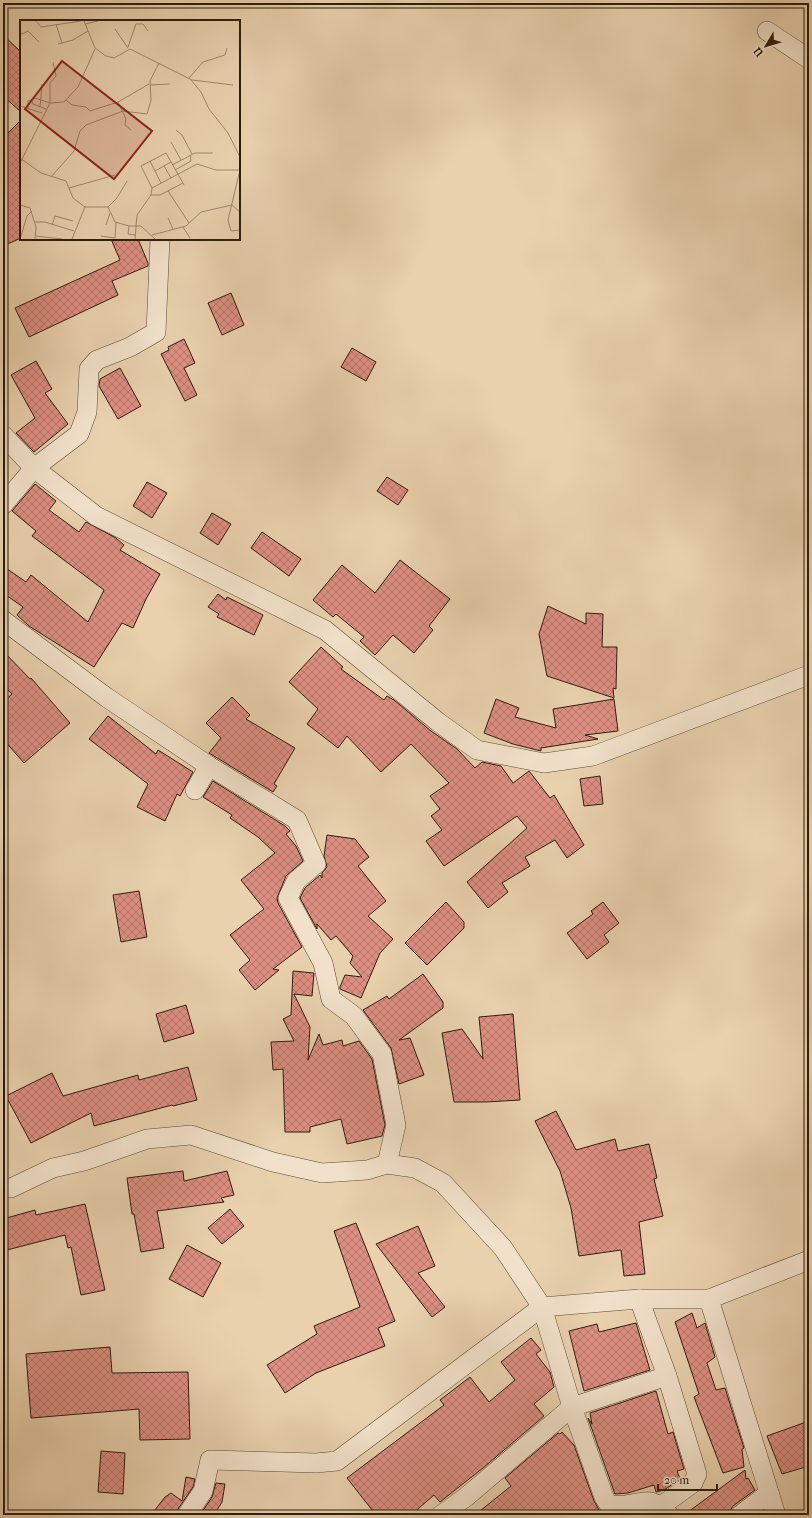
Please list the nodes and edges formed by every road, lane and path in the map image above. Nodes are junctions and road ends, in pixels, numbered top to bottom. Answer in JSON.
{"nodes":[{"id":1,"x":767,"y":31,"type":"dead end"},
{"id":2,"x":809,"y":59,"type":"edge"},
{"id":3,"x":160,"y":240,"type":"edge"},
{"id":4,"x":3,"y":435,"type":"edge"},
{"id":5,"x":34,"y":468,"type":"junction"},
{"id":6,"x":3,"y":505,"type":"edge"},
{"id":7,"x":3,"y":620,"type":"edge"},
{"id":8,"x":809,"y":675,"type":"edge"},
{"id":9,"x":209,"y":766,"type":"junction"},
{"id":10,"x":195,"y":790,"type":"dead end"},
{"id":11,"x":387,"y":1164,"type":"junction"},
{"id":12,"x":3,"y":1188,"type":"edge"},
{"id":13,"x":809,"y":1260,"type":"edge"},
{"id":14,"x":639,"y":1299,"type":"junction"},
{"id":15,"x":709,"y":1299,"type":"junction"},
{"id":16,"x":542,"y":1307,"type":"junction"},
{"id":17,"x":667,"y":1376,"type":"junction"},
{"id":18,"x":572,"y":1407,"type":"junction"},
{"id":19,"x":769,"y":1493,"type":"junction"},
{"id":20,"x":665,"y":1510,"type":"edge"},
{"id":21,"x":187,"y":1515,"type":"edge"},
{"id":22,"x":441,"y":1515,"type":"edge"},
{"id":23,"x":740,"y":1515,"type":"edge"},
{"id":24,"x":776,"y":1515,"type":"edge"}],
"edges":[{"from":1,"to":2,"type":"street"},
{"from":3,"to":5,"type":"street"},
{"from":4,"to":5,"type":"street"},
{"from":5,"to":6,"type":"street"},
{"from":5,"to":8,"type":"street"},
{"from":7,"to":9,"type":"street"},
{"from":9,"to":10,"type":"street"},
{"from":9,"to":11,"type":"street"},
{"from":11,"to":12,"type":"street"},
{"from":11,"to":16,"type":"street"},
{"from":13,"to":15,"type":"street"},
{"from":14,"to":15,"type":"street"},
{"from":14,"to":16,"type":"street"},
{"from":14,"to":17,"type":"street"},
{"from":15,"to":19,"type":"street"},
{"from":16,"to":18,"type":"street"},
{"from":16,"to":21,"type":"street"},
{"from":17,"to":18,"type":"street"},
{"from":17,"to":20,"type":"street"},
{"from":18,"to":20,"type":"street"},
{"from":18,"to":22,"type":"street"},
{"from":19,"to":23,"type":"street"},
{"from":19,"to":24,"type":"street"}]}
